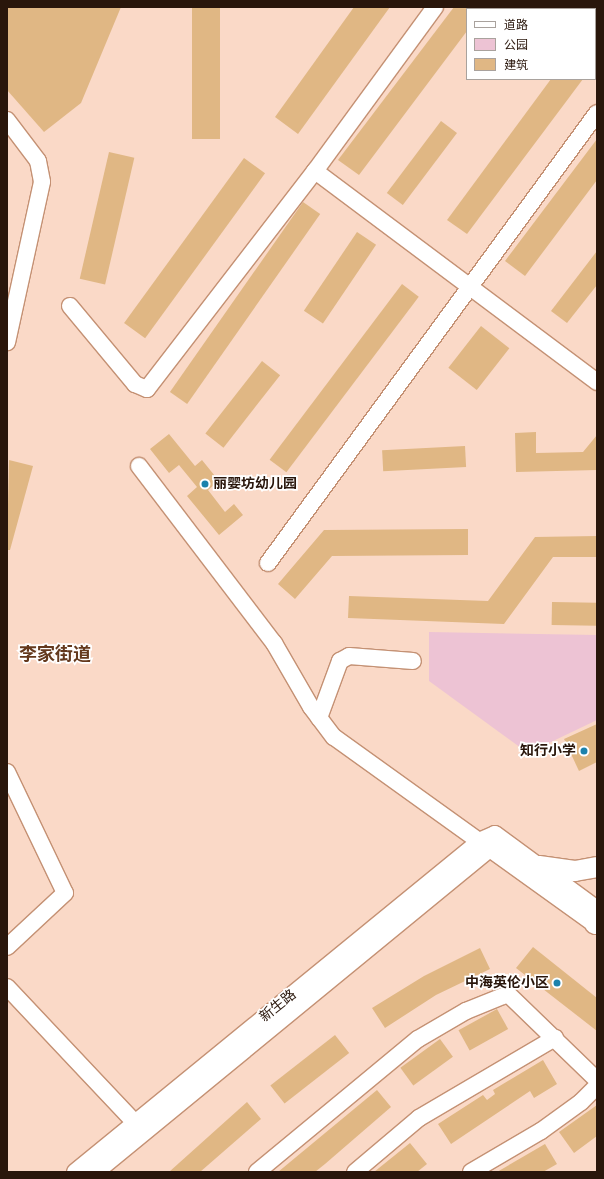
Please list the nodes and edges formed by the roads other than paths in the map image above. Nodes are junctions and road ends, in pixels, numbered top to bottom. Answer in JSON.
{"nodes":[{"id":1,"x":435,"y":7,"type":"edge"},
{"id":2,"x":597,"y":113,"type":"edge"},
{"id":3,"x":7,"y":120,"type":"edge"},
{"id":4,"x":315,"y":171,"type":"junction"},
{"id":5,"x":468,"y":286,"type":"junction"},
{"id":6,"x":70,"y":306,"type":"dead end"},
{"id":7,"x":7,"y":342,"type":"edge"},
{"id":8,"x":597,"y":382,"type":"edge"},
{"id":9,"x":139,"y":466,"type":"dead end"},
{"id":10,"x":268,"y":563,"type":"dead end"},
{"id":11,"x":413,"y":661,"type":"dead end"},
{"id":12,"x":319,"y":718,"type":"junction"},
{"id":13,"x":7,"y":772,"type":"edge"},
{"id":14,"x":489,"y":841,"type":"junction"},
{"id":15,"x":539,"y":866,"type":"junction"},
{"id":16,"x":597,"y":867,"type":"edge"},
{"id":17,"x":597,"y":919,"type":"edge"},
{"id":18,"x":7,"y":947,"type":"edge"},
{"id":19,"x":7,"y":987,"type":"edge"},
{"id":20,"x":555,"y":1038,"type":"junction"},
{"id":21,"x":597,"y":1080,"type":"edge"},
{"id":22,"x":597,"y":1086,"type":"edge"},
{"id":23,"x":135,"y":1124,"type":"junction"},
{"id":24,"x":75,"y":1172,"type":"edge"},
{"id":25,"x":96,"y":1172,"type":"edge"},
{"id":26,"x":258,"y":1172,"type":"edge"},
{"id":27,"x":355,"y":1172,"type":"edge"},
{"id":28,"x":471,"y":1172,"type":"edge"}],
"edges":[{"from":1,"to":4,"type":"street"},
{"from":2,"to":5,"type":"street"},
{"from":3,"to":7,"type":"street"},
{"from":4,"to":5,"type":"street"},
{"from":4,"to":6,"type":"street"},
{"from":5,"to":8,"type":"street"},
{"from":5,"to":10,"type":"street"},
{"from":9,"to":12,"type":"street"},
{"from":11,"to":12,"type":"street"},
{"from":12,"to":14,"type":"street"},
{"from":13,"to":18,"type":"street"},
{"from":14,"to":15,"type":"street"},
{"from":14,"to":17,"type":"street"},
{"from":14,"to":23,"type":"street","name":"新生路"},
{"from":14,"to":25,"type":"street","name":"新生路"},
{"from":15,"to":16,"type":"main road"},
{"from":15,"to":17,"type":"street"},
{"from":19,"to":23,"type":"street"},
{"from":20,"to":21,"type":"street"},
{"from":20,"to":26,"type":"street"},
{"from":20,"to":27,"type":"street"},
{"from":22,"to":28,"type":"street"},
{"from":23,"to":24,"type":"street","name":"新生路"}]}
